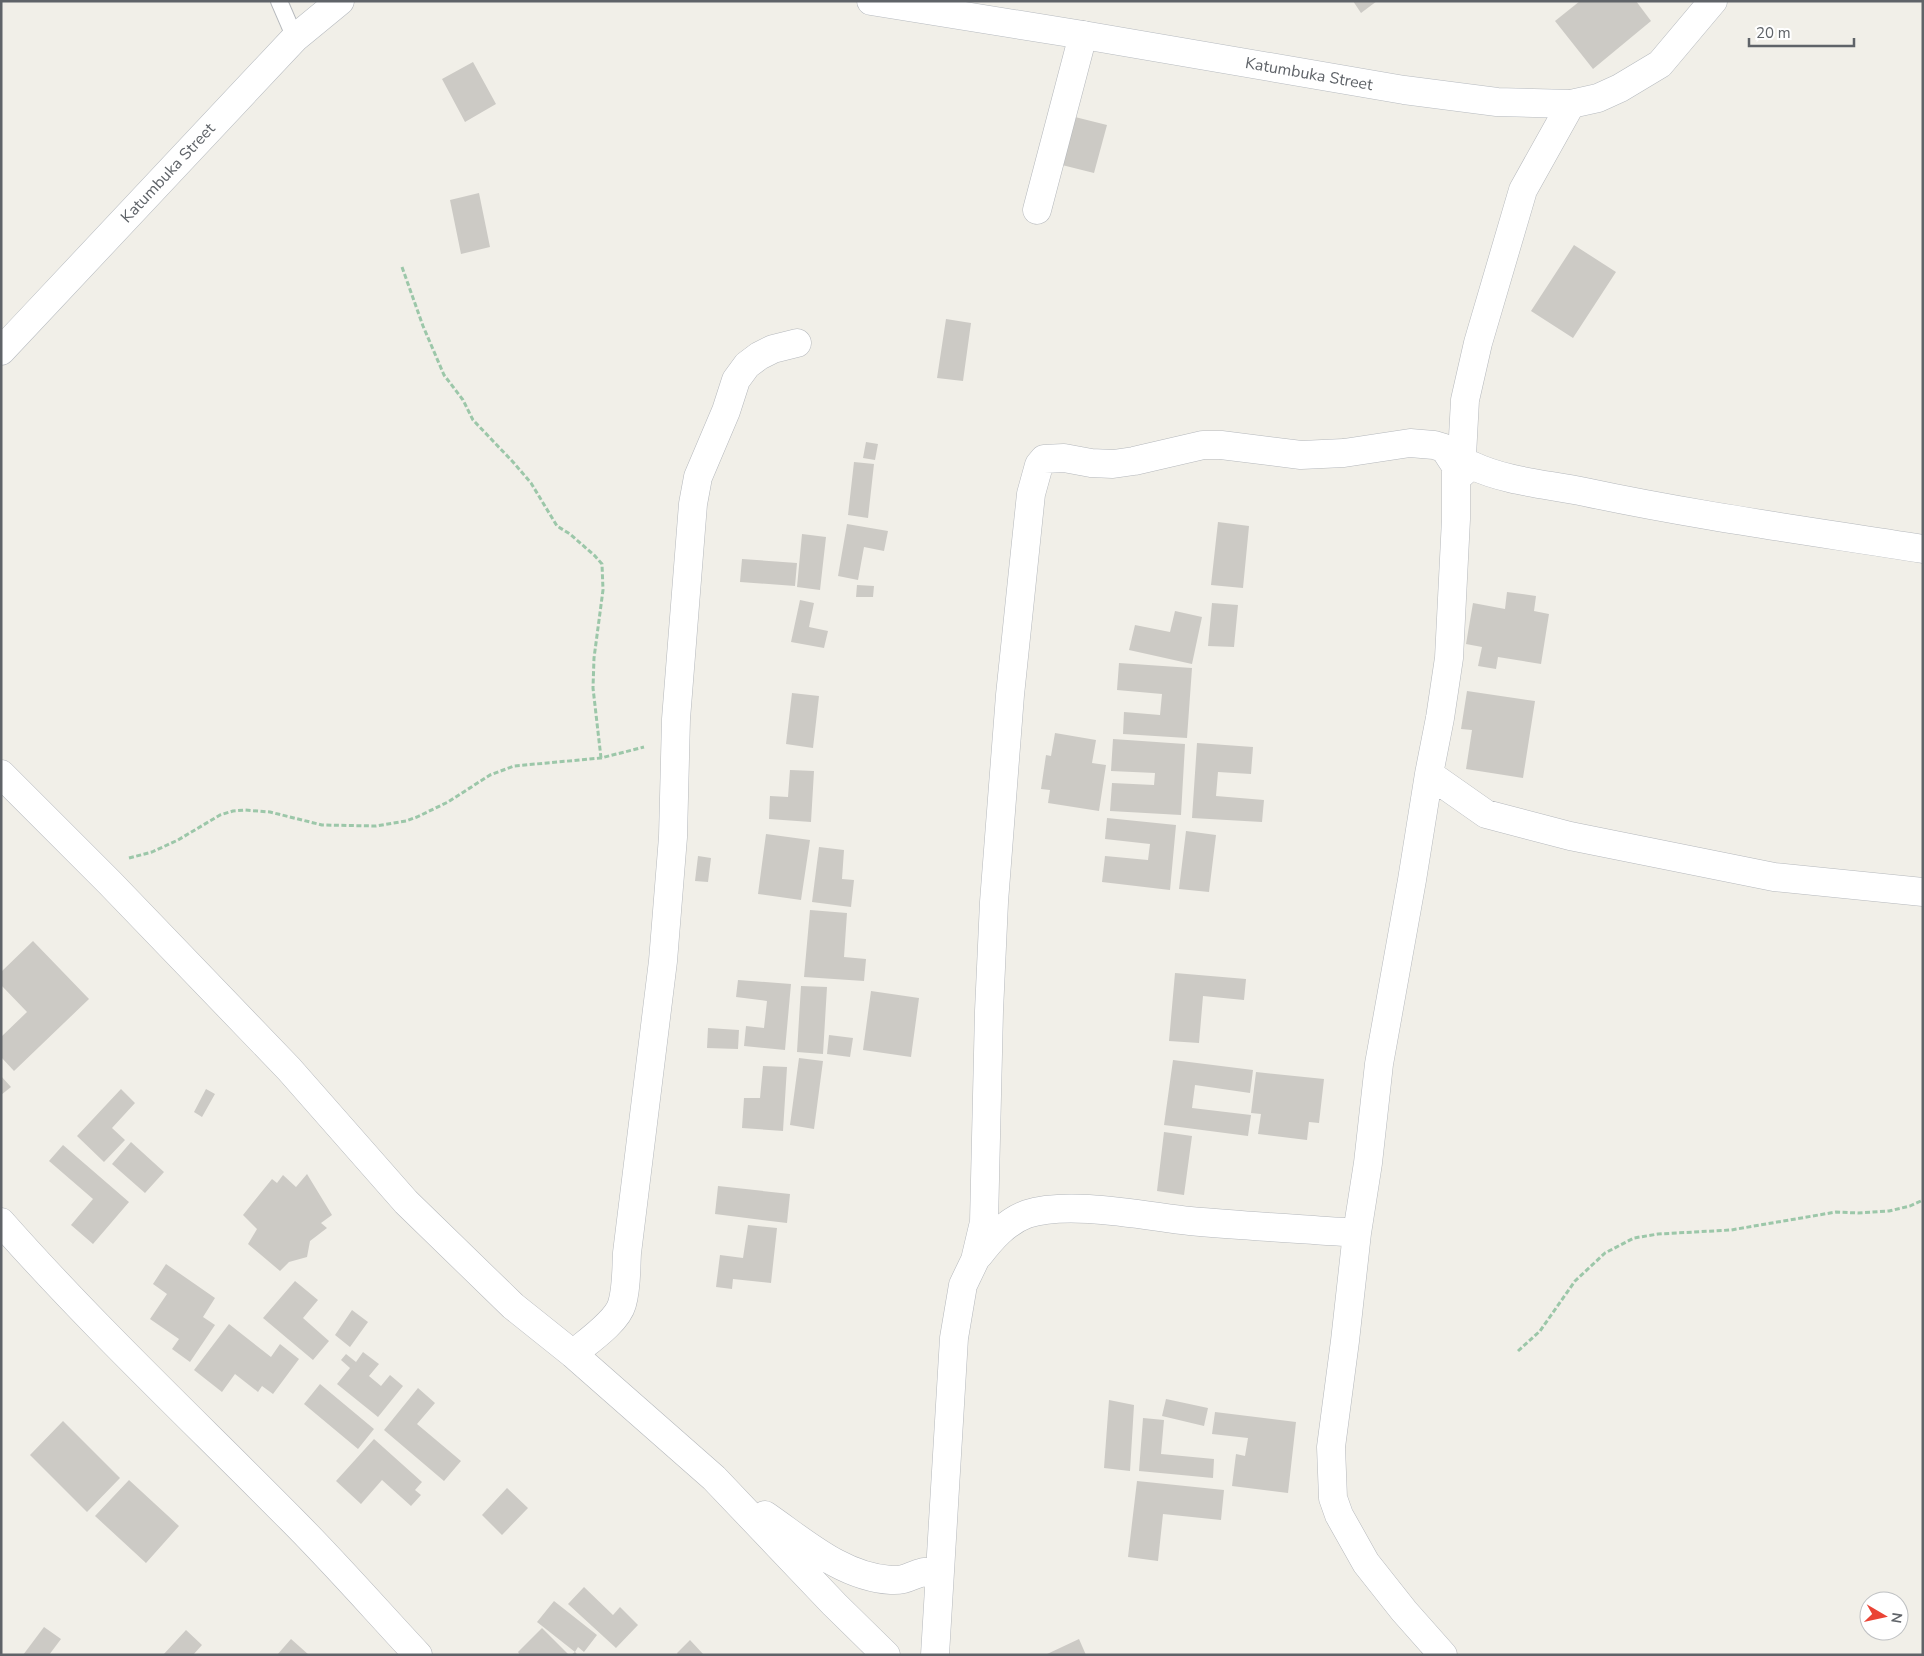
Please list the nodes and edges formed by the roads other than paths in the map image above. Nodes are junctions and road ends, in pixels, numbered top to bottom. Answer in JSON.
{"nodes":[{"id":1,"x":279,"y":1,"type":"edge"},
{"id":2,"x":340,"y":1,"type":"edge"},
{"id":3,"x":871,"y":1,"type":"edge"},
{"id":4,"x":1712,"y":1,"type":"edge"},
{"id":5,"x":1083,"y":35,"type":"junction"},
{"id":6,"x":295,"y":38,"type":"junction"},
{"id":7,"x":1571,"y":104,"type":"junction"},
{"id":8,"x":1037,"y":210,"type":"dead end"},
{"id":9,"x":798,"y":343,"type":"dead end"},
{"id":10,"x":1,"y":351,"type":"edge"},
{"id":11,"x":1461,"y":474,"type":"junction"},
{"id":12,"x":1923,"y":549,"type":"edge"},
{"id":13,"x":1,"y":774,"type":"edge"},
{"id":14,"x":1428,"y":774,"type":"junction"},
{"id":15,"x":1923,"y":892,"type":"edge"},
{"id":16,"x":1,"y":1222,"type":"edge"},
{"id":17,"x":1357,"y":1233,"type":"junction"},
{"id":18,"x":975,"y":1260,"type":"junction"},
{"id":19,"x":573,"y":1354,"type":"junction"},
{"id":20,"x":714,"y":1478,"type":"junction"},
{"id":21,"x":939,"y":1573,"type":"junction"},
{"id":22,"x":418,"y":1655,"type":"edge"},
{"id":23,"x":886,"y":1655,"type":"edge"},
{"id":24,"x":935,"y":1655,"type":"edge"},
{"id":25,"x":1443,"y":1655,"type":"edge"}],
"edges":[{"from":1,"to":6,"type":"lane"},
{"from":2,"to":6,"type":"street","name":"Katumbuka Street"},
{"from":3,"to":5,"type":"street","name":"Katumbuka Street"},
{"from":4,"to":7,"type":"street","name":"Katumbuka Street"},
{"from":5,"to":7,"type":"street","name":"Katumbuka Street"},
{"from":5,"to":8,"type":"street"},
{"from":6,"to":10,"type":"street","name":"Katumbuka Street"},
{"from":7,"to":11,"type":"street"},
{"from":9,"to":19,"type":"street"},
{"from":11,"to":12,"type":"street"},
{"from":11,"to":14,"type":"street"},
{"from":11,"to":18,"type":"street"},
{"from":13,"to":19,"type":"street"},
{"from":14,"to":15,"type":"street"},
{"from":14,"to":17,"type":"street"},
{"from":16,"to":22,"type":"street"},
{"from":17,"to":18,"type":"street"},
{"from":17,"to":25,"type":"street"},
{"from":18,"to":21,"type":"street"},
{"from":19,"to":20,"type":"street"},
{"from":20,"to":21,"type":"street"},
{"from":20,"to":23,"type":"street"},
{"from":21,"to":24,"type":"street"}]}
